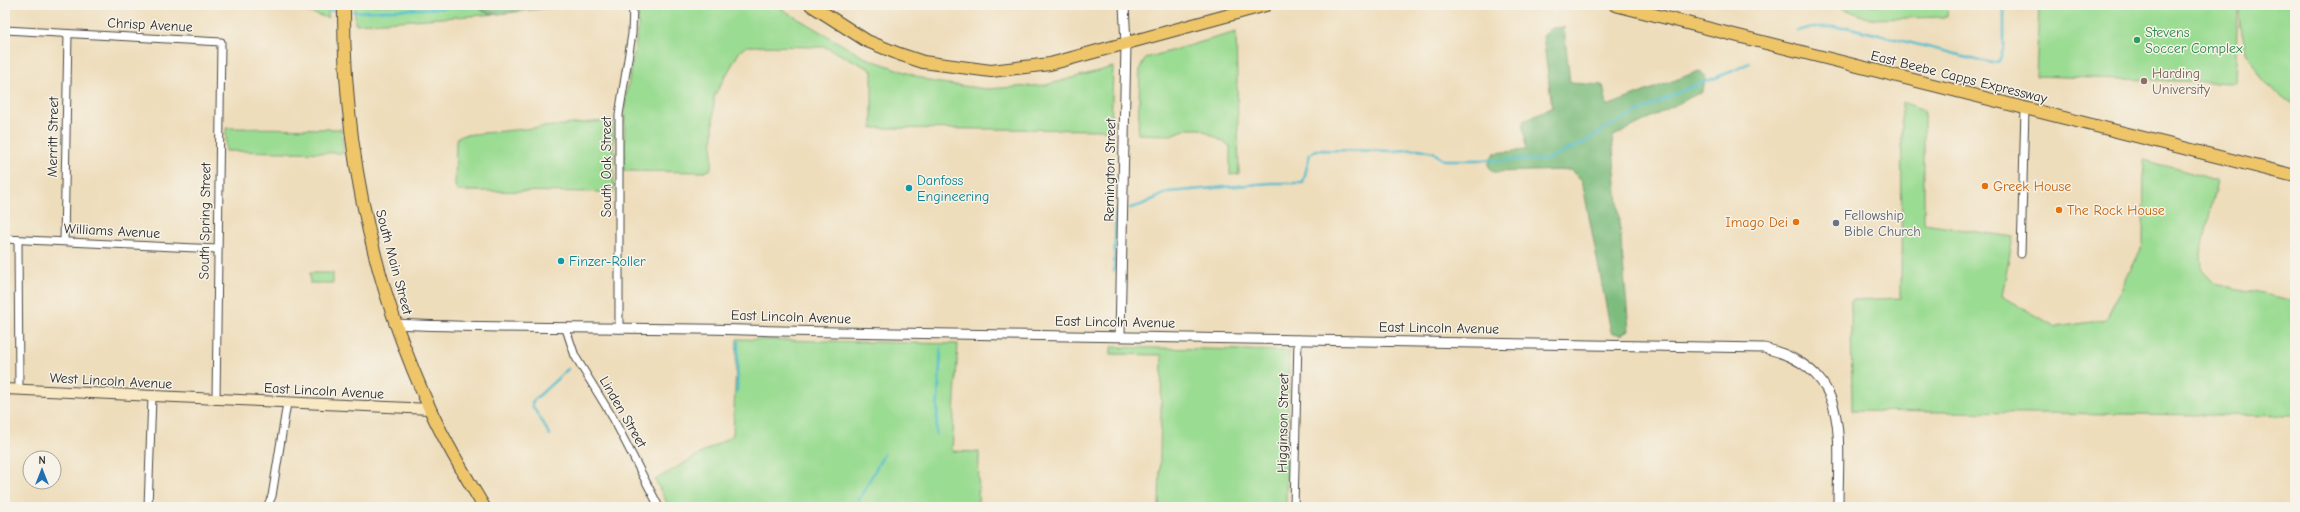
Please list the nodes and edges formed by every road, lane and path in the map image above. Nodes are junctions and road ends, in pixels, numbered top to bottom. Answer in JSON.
{"nodes":[{"id":1,"x":344,"y":5,"type":"edge"},
{"id":2,"x":633,"y":5,"type":"edge"},
{"id":3,"x":812,"y":5,"type":"edge"},
{"id":4,"x":1124,"y":5,"type":"edge"},
{"id":5,"x":1266,"y":5,"type":"edge"},
{"id":6,"x":1615,"y":5,"type":"edge"},
{"id":7,"x":5,"y":30,"type":"edge"},
{"id":8,"x":68,"y":34,"type":"junction"},
{"id":9,"x":221,"y":42,"type":"joint"},
{"id":10,"x":1126,"y":44,"type":"junction"},
{"id":11,"x":2025,"y":109,"type":"junction"},
{"id":12,"x":2295,"y":176,"type":"edge"},
{"id":13,"x":5,"y":239,"type":"edge"},
{"id":14,"x":18,"y":240,"type":"junction"},
{"id":15,"x":64,"y":242,"type":"junction"},
{"id":16,"x":217,"y":249,"type":"junction"},
{"id":17,"x":2021,"y":254,"type":"dead end"},
{"id":18,"x":394,"y":324,"type":"junction"},
{"id":19,"x":566,"y":329,"type":"junction"},
{"id":20,"x":619,"y":329,"type":"junction"},
{"id":21,"x":1120,"y":336,"type":"junction"},
{"id":22,"x":1298,"y":339,"type":"junction"},
{"id":23,"x":5,"y":389,"type":"edge"},
{"id":24,"x":19,"y":390,"type":"junction"},
{"id":25,"x":152,"y":397,"type":"junction"},
{"id":26,"x":216,"y":400,"type":"junction"},
{"id":27,"x":287,"y":403,"type":"junction"},
{"id":28,"x":430,"y":409,"type":"junction"},
{"id":29,"x":148,"y":507,"type":"edge"},
{"id":30,"x":267,"y":507,"type":"edge"},
{"id":31,"x":484,"y":507,"type":"edge"},
{"id":32,"x":660,"y":507,"type":"edge"},
{"id":33,"x":1294,"y":507,"type":"edge"},
{"id":34,"x":1838,"y":507,"type":"edge"}],
"edges":[{"from":1,"to":18,"type":"main road","name":"South Main Street"},
{"from":2,"to":20,"type":"street","name":"South Oak Street"},
{"from":3,"to":10,"type":"main road"},
{"from":4,"to":10,"type":"street","name":"Remington Street"},
{"from":5,"to":10,"type":"main road"},
{"from":6,"to":11,"type":"main road","name":"East Beebe Capps Expressway"},
{"from":7,"to":8,"type":"street","name":"Chrisp Avenue"},
{"from":8,"to":9,"type":"street","name":"Chrisp Avenue"},
{"from":8,"to":15,"type":"street","name":"Merritt Street"},
{"from":9,"to":16,"type":"street","name":"South Spring Street"},
{"from":10,"to":21,"type":"street","name":"Remington Street"},
{"from":11,"to":12,"type":"main road","name":"East Beebe Capps Expressway"},
{"from":11,"to":17,"type":"street"},
{"from":13,"to":14,"type":"street","name":"Williams Avenue"},
{"from":14,"to":15,"type":"street","name":"Williams Avenue"},
{"from":14,"to":24,"type":"street"},
{"from":15,"to":16,"type":"street","name":"Williams Avenue"},
{"from":16,"to":26,"type":"street","name":"South Spring Street"},
{"from":18,"to":19,"type":"street","name":"East Lincoln Avenue"},
{"from":18,"to":28,"type":"main road","name":"South Main Street"},
{"from":19,"to":20,"type":"street","name":"East Lincoln Avenue"},
{"from":19,"to":32,"type":"street","name":"Linden Street"},
{"from":20,"to":21,"type":"street","name":"East Lincoln Avenue"},
{"from":21,"to":22,"type":"street","name":"East Lincoln Avenue"},
{"from":22,"to":33,"type":"street","name":"Higginson Street"},
{"from":22,"to":34,"type":"street","name":"East Lincoln Avenue"},
{"from":23,"to":24,"type":"main road","name":"West Lincoln Avenue"},
{"from":24,"to":25,"type":"main road","name":"West Lincoln Avenue"},
{"from":25,"to":26,"type":"main road","name":"West Lincoln Avenue"},
{"from":25,"to":29,"type":"street"},
{"from":26,"to":27,"type":"main road","name":"East Lincoln Avenue"},
{"from":27,"to":28,"type":"main road","name":"East Lincoln Avenue"},
{"from":27,"to":30,"type":"street"},
{"from":28,"to":31,"type":"main road","name":"South Main Street"}]}
